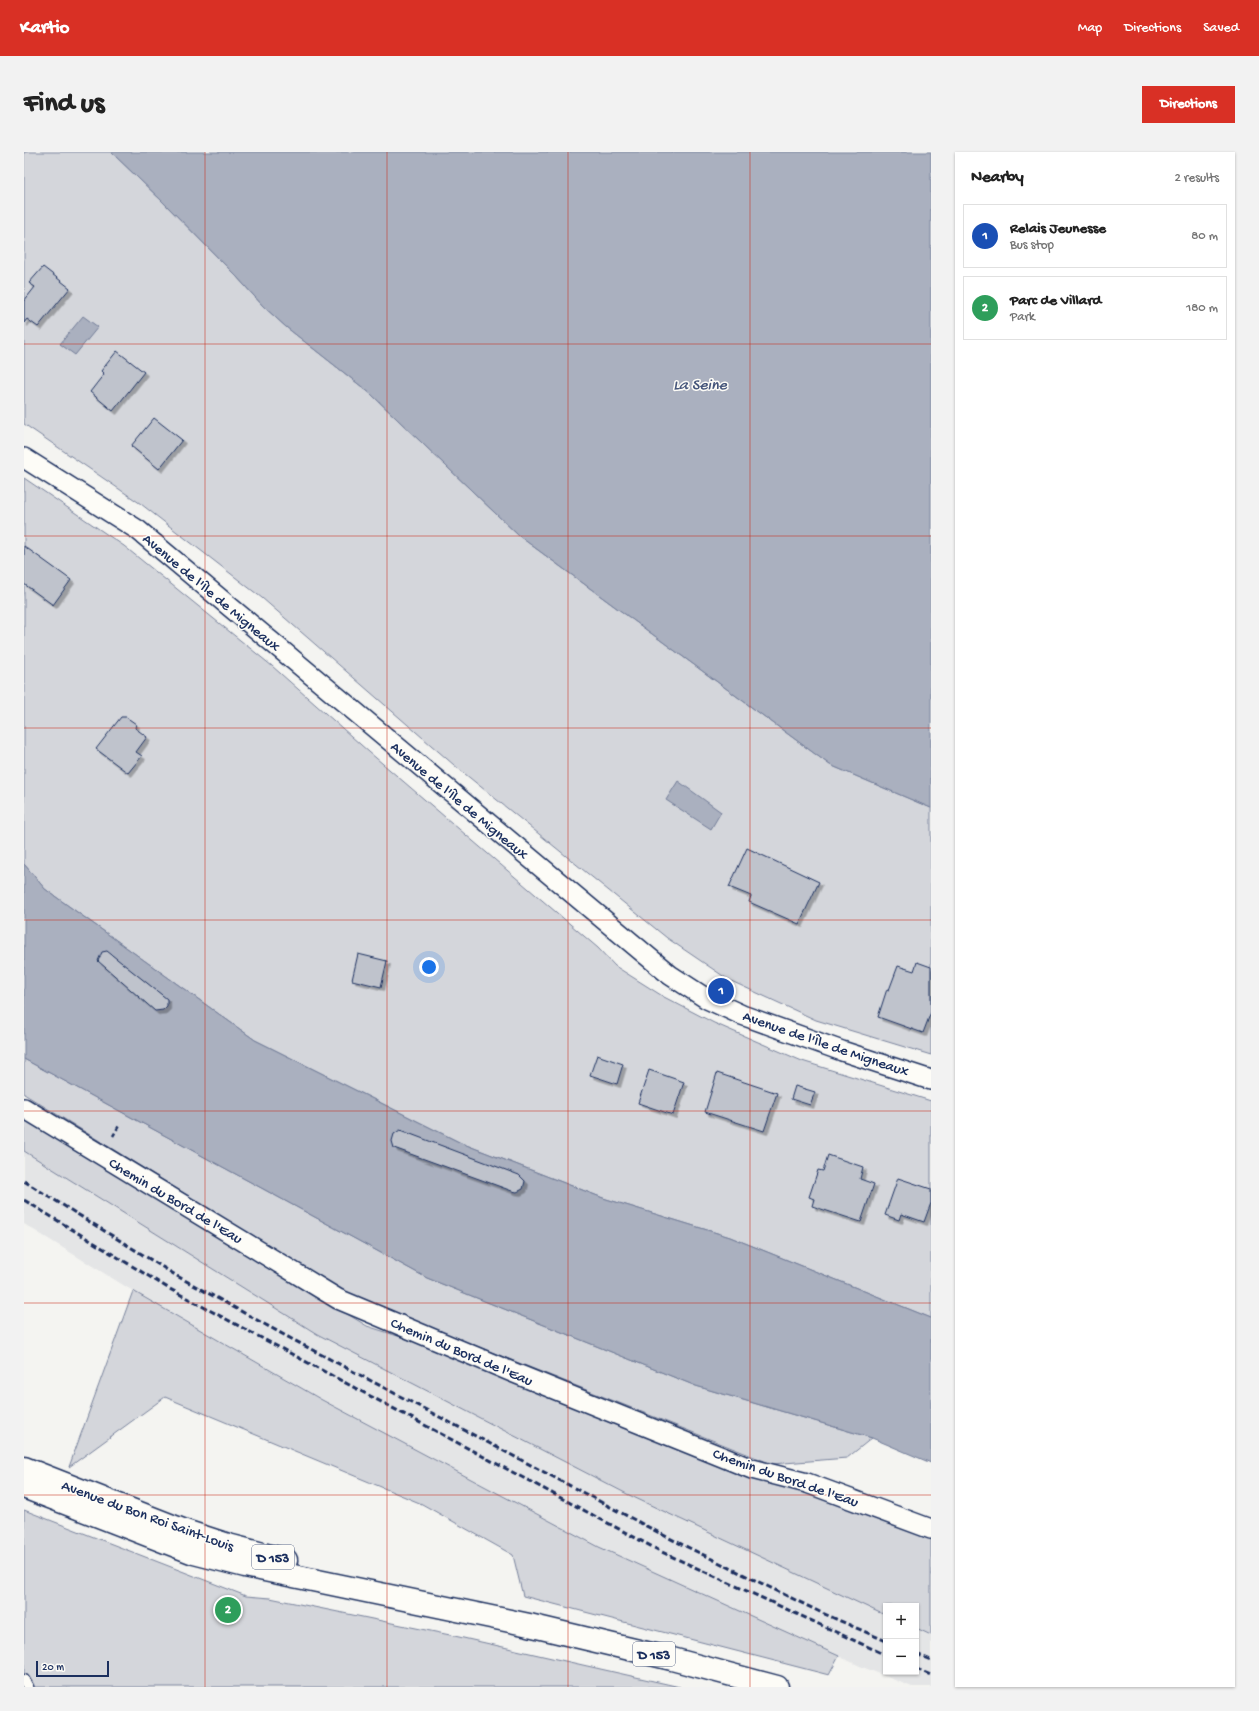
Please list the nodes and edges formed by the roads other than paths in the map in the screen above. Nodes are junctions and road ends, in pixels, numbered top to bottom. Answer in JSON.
{"nodes":[{"id":1,"x":24,"y":458,"type":"edge"},
{"id":2,"x":931,"y":1080,"type":"edge"},
{"id":3,"x":24,"y":1108,"type":"edge"},
{"id":4,"x":24,"y":1468,"type":"edge"},
{"id":5,"x":24,"y":1487,"type":"edge"},
{"id":6,"x":931,"y":1529,"type":"edge"},
{"id":7,"x":529,"y":1625,"type":"junction"},
{"id":8,"x":24,"y":1680,"type":"edge"},
{"id":9,"x":28,"y":1687,"type":"edge"},
{"id":10,"x":777,"y":1687,"type":"edge"}],
"edges":[{"from":1,"to":2,"type":"street","name":"Avenue de l'Île de Migneaux"},
{"from":3,"to":6,"type":"street","name":"Chemin du Bord de l'Eau"},
{"from":4,"to":7,"type":"main road","name":"Avenue du Bon Roi Saint-Louis","number":"D 153"},
{"from":5,"to":7,"type":"main road","name":"Avenue du Bon Roi Saint-Louis","number":"D 153"},
{"from":7,"to":10,"type":"main road","name":"Avenue du Bon Roi Saint-Louis","number":"D 153"},
{"from":8,"to":9,"type":"lane"}]}
